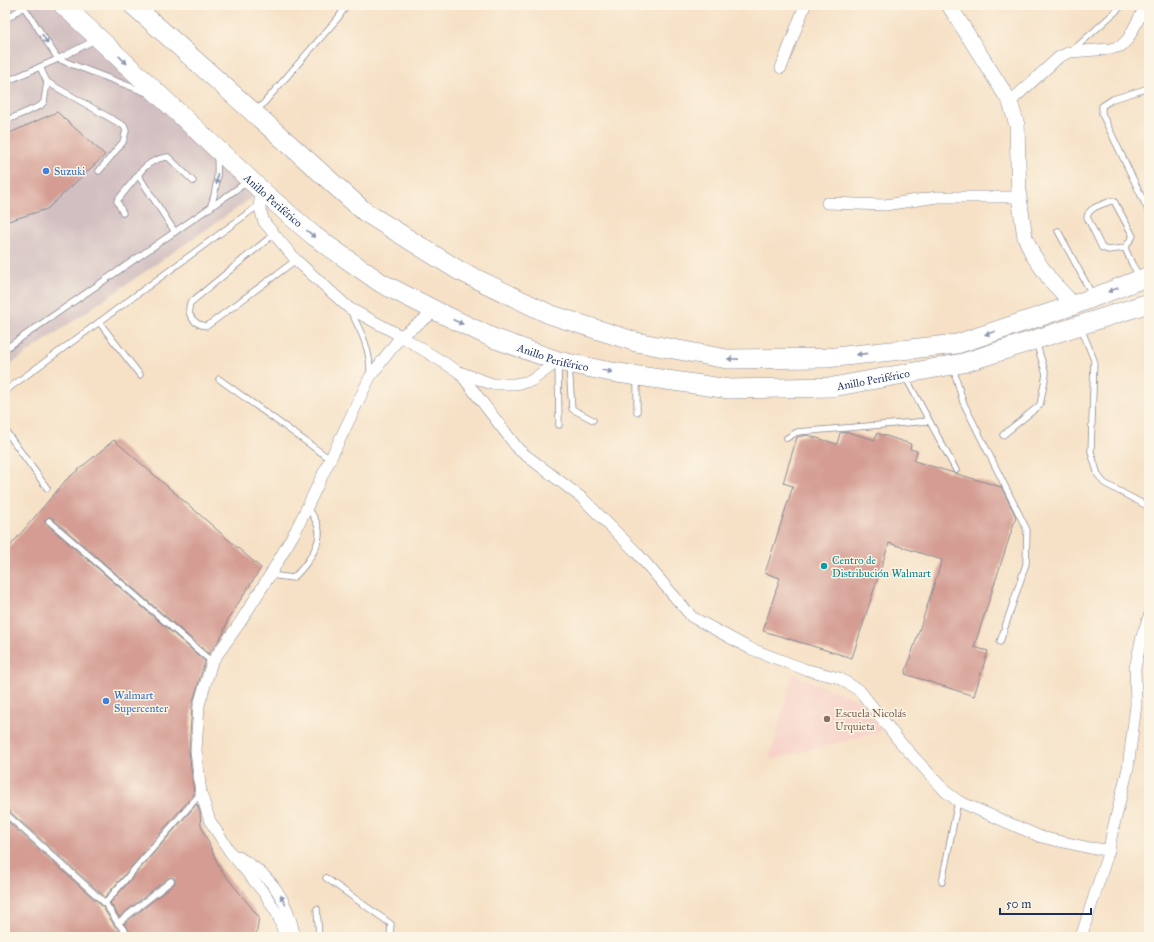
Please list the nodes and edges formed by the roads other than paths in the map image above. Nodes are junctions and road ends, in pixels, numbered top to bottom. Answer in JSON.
{"nodes":[{"id":1,"x":63,"y":5,"type":"edge"},
{"id":2,"x":347,"y":5,"type":"edge"},
{"id":3,"x":805,"y":5,"type":"edge"},
{"id":4,"x":949,"y":5,"type":"edge"},
{"id":5,"x":1123,"y":5,"type":"edge"},
{"id":6,"x":1146,"y":5,"type":"edge"},
{"id":7,"x":25,"y":6,"type":"edge"},
{"id":8,"x":140,"y":9,"type":"edge"},
{"id":9,"x":5,"y":20,"type":"edge"},
{"id":10,"x":99,"y":38,"type":"junction"},
{"id":11,"x":1070,"y":52,"type":"junction"},
{"id":12,"x":58,"y":59,"type":"junction"},
{"id":13,"x":40,"y":67,"type":"junction"},
{"id":14,"x":781,"y":68,"type":"dead end"},
{"id":15,"x":5,"y":82,"type":"edge"},
{"id":16,"x":47,"y":82,"type":"junction"},
{"id":17,"x":1149,"y":88,"type":"edge"},
{"id":18,"x":166,"y":101,"type":"junction"},
{"id":19,"x":1010,"y":102,"type":"junction"},
{"id":20,"x":255,"y":114,"type":"junction"},
{"id":21,"x":5,"y":122,"type":"edge"},
{"id":22,"x":216,"y":148,"type":"junction"},
{"id":23,"x":99,"y":171,"type":"dead end"},
{"id":24,"x":138,"y":175,"type":"junction"},
{"id":25,"x":193,"y":181,"type":"dead end"},
{"id":26,"x":257,"y":192,"type":"junction"},
{"id":27,"x":1019,"y":198,"type":"junction"},
{"id":28,"x":827,"y":202,"type":"dead end"},
{"id":29,"x":210,"y":208,"type":"junction"},
{"id":30,"x":1149,"y":212,"type":"edge"},
{"id":31,"x":123,"y":213,"type":"dead end"},
{"id":32,"x":1058,"y":231,"type":"dead end"},
{"id":33,"x":175,"y":232,"type":"junction"},
{"id":34,"x":274,"y":234,"type":"junction"},
{"id":35,"x":1125,"y":248,"type":"junction"},
{"id":36,"x":296,"y":260,"type":"junction"},
{"id":37,"x":1145,"y":277,"type":"edge"},
{"id":38,"x":1094,"y":298,"type":"junction"},
{"id":39,"x":1149,"y":304,"type":"edge"},
{"id":40,"x":1074,"y":305,"type":"junction"},
{"id":41,"x":349,"y":308,"type":"junction"},
{"id":42,"x":436,"y":311,"type":"junction"},
{"id":43,"x":99,"y":322,"type":"junction"},
{"id":44,"x":1080,"y":326,"type":"junction"},
{"id":45,"x":401,"y":336,"type":"junction"},
{"id":46,"x":1035,"y":340,"type":"junction"},
{"id":47,"x":5,"y":350,"type":"edge"},
{"id":48,"x":563,"y":362,"type":"junction"},
{"id":49,"x":952,"y":365,"type":"junction"},
{"id":50,"x":459,"y":372,"type":"junction"},
{"id":51,"x":904,"y":374,"type":"junction"},
{"id":52,"x":140,"y":375,"type":"dead end"},
{"id":53,"x":370,"y":376,"type":"junction"},
{"id":54,"x":637,"y":376,"type":"junction"},
{"id":55,"x":219,"y":379,"type":"dead end"},
{"id":56,"x":5,"y":391,"type":"edge"},
{"id":57,"x":637,"y":412,"type":"dead end"},
{"id":58,"x":594,"y":420,"type":"dead end"},
{"id":59,"x":929,"y":421,"type":"junction"},
{"id":60,"x":559,"y":425,"type":"dead end"},
{"id":61,"x":5,"y":430,"type":"edge"},
{"id":62,"x":1003,"y":435,"type":"dead end"},
{"id":63,"x":787,"y":438,"type":"dead end"},
{"id":64,"x":330,"y":460,"type":"junction"},
{"id":65,"x":956,"y":470,"type":"dead end"},
{"id":66,"x":47,"y":488,"type":"dead end"},
{"id":67,"x":307,"y":506,"type":"junction"},
{"id":68,"x":1149,"y":507,"type":"edge"},
{"id":69,"x":49,"y":521,"type":"dead end"},
{"id":70,"x":270,"y":575,"type":"junction"},
{"id":71,"x":1149,"y":616,"type":"edge"},
{"id":72,"x":1000,"y":642,"type":"dead end"},
{"id":73,"x":212,"y":662,"type":"junction"},
{"id":74,"x":201,"y":793,"type":"junction"},
{"id":75,"x":958,"y":801,"type":"junction"},
{"id":76,"x":5,"y":813,"type":"edge"},
{"id":77,"x":1109,"y":850,"type":"junction"},
{"id":78,"x":230,"y":852,"type":"junction"},
{"id":79,"x":326,"y":878,"type":"dead end"},
{"id":80,"x":171,"y":881,"type":"dead end"},
{"id":81,"x":942,"y":882,"type":"dead end"},
{"id":82,"x":105,"y":903,"type":"junction"},
{"id":83,"x":317,"y":909,"type":"dead end"},
{"id":84,"x":118,"y":923,"type":"junction"},
{"id":85,"x":130,"y":937,"type":"edge"},
{"id":86,"x":283,"y":937,"type":"edge"},
{"id":87,"x":295,"y":937,"type":"edge"},
{"id":88,"x":319,"y":937,"type":"edge"},
{"id":89,"x":390,"y":937,"type":"edge"},
{"id":90,"x":1081,"y":937,"type":"edge"}],
"edges":[{"from":1,"to":10,"type":"highway","name":"Anillo Periférico"},
{"from":2,"to":20,"type":"lane"},
{"from":3,"to":14,"type":"street"},
{"from":4,"to":19,"type":"main road"},
{"from":5,"to":11,"type":"lane"},
{"from":6,"to":11,"type":"street"},
{"from":7,"to":9,"type":"lane"},
{"from":7,"to":12,"type":"lane","one_way":true},
{"from":8,"to":20,"type":"highway"},
{"from":10,"to":12,"type":"lane"},
{"from":10,"to":18,"type":"highway","name":"Anillo Periférico","one_way":true},
{"from":11,"to":19,"type":"street"},
{"from":12,"to":13,"type":"lane"},
{"from":12,"to":18,"type":"lane"},
{"from":13,"to":15,"type":"lane"},
{"from":13,"to":16,"type":"lane"},
{"from":16,"to":21,"type":"lane"},
{"from":16,"to":23,"type":"lane"},
{"from":17,"to":30,"type":"lane"},
{"from":18,"to":22,"type":"highway","name":"Anillo Periférico"},
{"from":19,"to":27,"type":"main road"},
{"from":40,"to":20,"type":"highway","one_way":true},
{"from":22,"to":26,"type":"highway","name":"Anillo Periférico"},
{"from":22,"to":29,"type":"lane","one_way":true},
{"from":24,"to":25,"type":"lane"},
{"from":24,"to":31,"type":"lane"},
{"from":24,"to":33,"type":"lane"},
{"from":26,"to":29,"type":"lane"},
{"from":26,"to":34,"type":"street"},
{"from":26,"to":42,"type":"highway","name":"Anillo Periférico","one_way":true},
{"from":26,"to":43,"type":"lane"},
{"from":27,"to":28,"type":"street"},
{"from":27,"to":40,"type":"main road"},
{"from":29,"to":33,"type":"lane"},
{"from":32,"to":38,"type":"lane"},
{"from":33,"to":47,"type":"lane"},
{"from":34,"to":36,"type":"street"},
{"from":34,"to":36,"type":"lane"},
{"from":35,"to":35,"type":"lane"},
{"from":35,"to":37,"type":"lane"},
{"from":36,"to":41,"type":"street"},
{"from":37,"to":38,"type":"highway","one_way":true},
{"from":38,"to":40,"type":"highway"},
{"from":39,"to":44,"type":"highway","name":"Anillo Periférico"},
{"from":41,"to":45,"type":"street"},
{"from":41,"to":53,"type":"lane"},
{"from":42,"to":45,"type":"street"},
{"from":42,"to":48,"type":"highway","name":"Anillo Periférico","one_way":true},
{"from":43,"to":52,"type":"lane"},
{"from":43,"to":56,"type":"lane"},
{"from":44,"to":46,"type":"highway","name":"Anillo Periférico"},
{"from":44,"to":68,"type":"lane"},
{"from":45,"to":50,"type":"street"},
{"from":45,"to":53,"type":"street"},
{"from":46,"to":49,"type":"highway","name":"Anillo Periférico"},
{"from":46,"to":62,"type":"lane"},
{"from":48,"to":50,"type":"street"},
{"from":48,"to":54,"type":"highway","name":"Anillo Periférico","one_way":true},
{"from":48,"to":58,"type":"lane"},
{"from":48,"to":60,"type":"lane"},
{"from":49,"to":51,"type":"highway","name":"Anillo Periférico"},
{"from":49,"to":72,"type":"lane"},
{"from":50,"to":75,"type":"street"},
{"from":51,"to":54,"type":"highway","name":"Anillo Periférico"},
{"from":51,"to":59,"type":"lane"},
{"from":53,"to":64,"type":"street"},
{"from":54,"to":57,"type":"lane"},
{"from":55,"to":64,"type":"lane"},
{"from":59,"to":63,"type":"lane"},
{"from":59,"to":65,"type":"lane"},
{"from":61,"to":66,"type":"lane"},
{"from":64,"to":67,"type":"street"},
{"from":67,"to":70,"type":"street"},
{"from":67,"to":70,"type":"lane"},
{"from":69,"to":73,"type":"lane"},
{"from":70,"to":73,"type":"street"},
{"from":71,"to":77,"type":"street"},
{"from":73,"to":74,"type":"street"},
{"from":74,"to":78,"type":"street"},
{"from":74,"to":82,"type":"lane"},
{"from":75,"to":77,"type":"street"},
{"from":75,"to":81,"type":"lane"},
{"from":76,"to":82,"type":"lane"},
{"from":77,"to":90,"type":"street"},
{"from":78,"to":86,"type":"street"},
{"from":87,"to":78,"type":"street","one_way":true},
{"from":79,"to":89,"type":"lane"},
{"from":80,"to":84,"type":"lane"},
{"from":82,"to":84,"type":"lane"},
{"from":83,"to":88,"type":"lane"},
{"from":84,"to":85,"type":"lane"}]}
